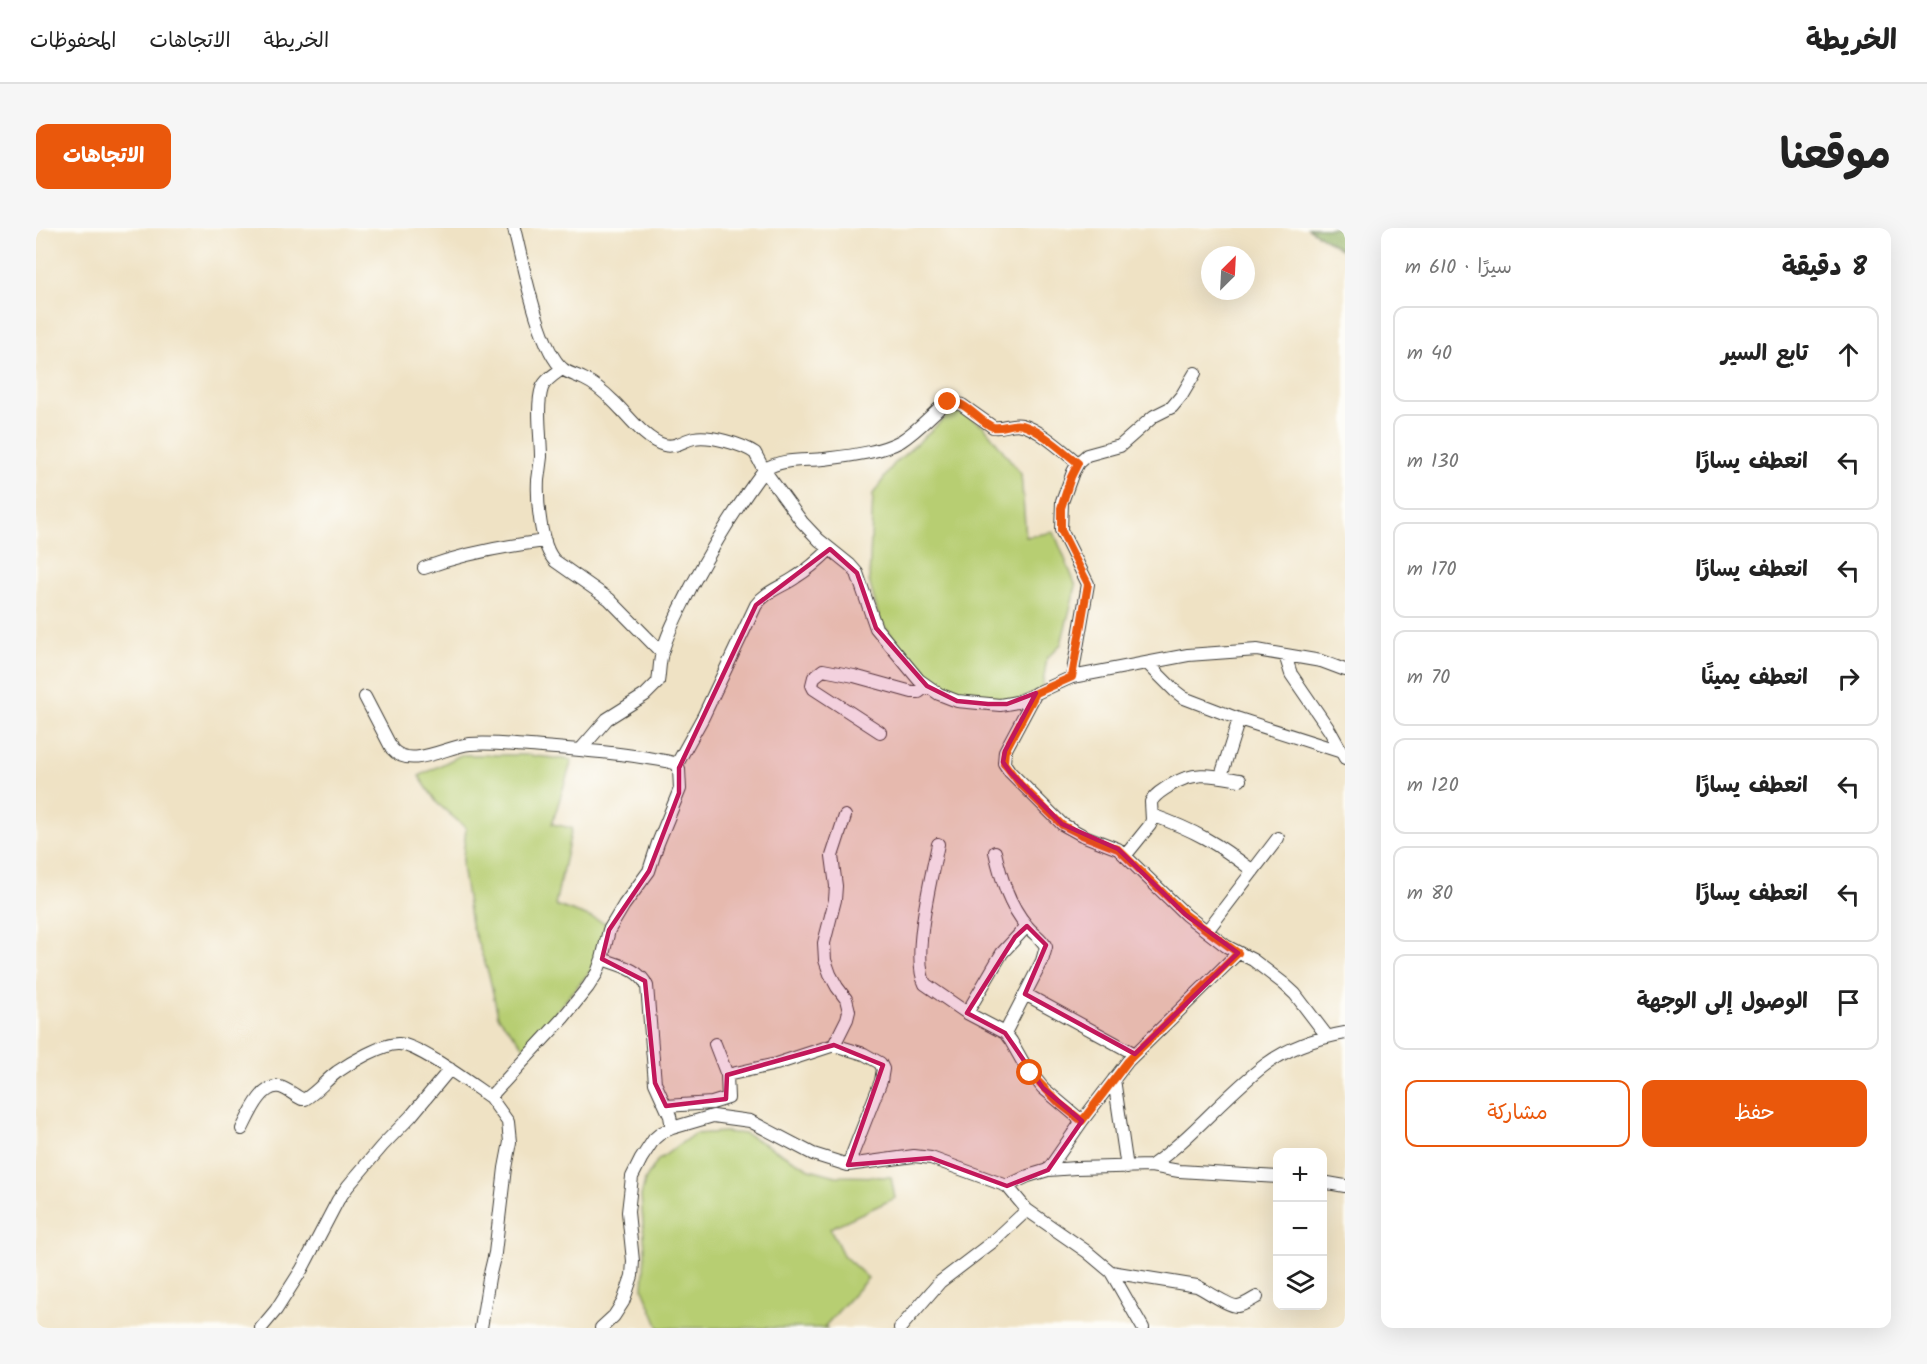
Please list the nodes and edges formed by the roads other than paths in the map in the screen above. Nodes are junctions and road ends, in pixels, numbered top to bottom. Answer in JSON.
{"nodes":[{"id":1,"x":514,"y":228,"type":"edge"},
{"id":2,"x":562,"y":369,"type":"junction"},
{"id":3,"x":1195,"y":373,"type":"dead end"},
{"id":4,"x":1078,"y":463,"type":"junction"},
{"id":5,"x":764,"y":470,"type":"junction"},
{"id":6,"x":545,"y":541,"type":"junction"},
{"id":7,"x":830,"y":549,"type":"junction"},
{"id":8,"x":424,"y":568,"type":"dead end"},
{"id":9,"x":662,"y":653,"type":"junction"},
{"id":10,"x":1284,"y":655,"type":"junction"},
{"id":11,"x":1147,"y":663,"type":"junction"},
{"id":12,"x":1345,"y":670,"type":"edge"},
{"id":13,"x":1072,"y":677,"type":"junction"},
{"id":14,"x":927,"y":686,"type":"junction"},
{"id":15,"x":1036,"y":693,"type":"junction"},
{"id":16,"x":365,"y":697,"type":"dead end"},
{"id":17,"x":1239,"y":719,"type":"junction"},
{"id":18,"x":880,"y":732,"type":"dead end"},
{"id":19,"x":581,"y":749,"type":"junction"},
{"id":20,"x":1342,"y":754,"type":"edge"},
{"id":21,"x":677,"y":764,"type":"junction"},
{"id":22,"x":1221,"y":776,"type":"junction"},
{"id":23,"x":1240,"y":780,"type":"dead end"},
{"id":24,"x":1152,"y":815,"type":"junction"},
{"id":25,"x":845,"y":816,"type":"dead end"},
{"id":26,"x":1278,"y":838,"type":"dead end"},
{"id":27,"x":938,"y":844,"type":"dead end"},
{"id":28,"x":995,"y":852,"type":"dead end"},
{"id":29,"x":1125,"y":856,"type":"junction"},
{"id":30,"x":1253,"y":871,"type":"junction"},
{"id":31,"x":1027,"y":926,"type":"junction"},
{"id":32,"x":1207,"y":931,"type":"junction"},
{"id":33,"x":1238,"y":953,"type":"junction"},
{"id":34,"x":602,"y":959,"type":"junction"},
{"id":35,"x":1024,"y":994,"type":"junction"},
{"id":36,"x":967,"y":1013,"type":"junction"},
{"id":37,"x":1005,"y":1033,"type":"junction"},
{"id":38,"x":1345,"y":1033,"type":"edge"},
{"id":39,"x":1327,"y":1036,"type":"junction"},
{"id":40,"x":715,"y":1044,"type":"dead end"},
{"id":41,"x":834,"y":1045,"type":"junction"},
{"id":42,"x":1135,"y":1054,"type":"junction"},
{"id":43,"x":450,"y":1069,"type":"junction"},
{"id":44,"x":727,"y":1076,"type":"junction"},
{"id":45,"x":1114,"y":1079,"type":"junction"},
{"id":46,"x":490,"y":1097,"type":"junction"},
{"id":47,"x":666,"y":1106,"type":"junction"},
{"id":48,"x":1082,"y":1121,"type":"junction"},
{"id":49,"x":672,"y":1128,"type":"junction"},
{"id":50,"x":242,"y":1129,"type":"dead end"},
{"id":51,"x":848,"y":1165,"type":"junction"},
{"id":52,"x":1151,"y":1166,"type":"junction"},
{"id":53,"x":1127,"y":1168,"type":"junction"},
{"id":54,"x":1048,"y":1170,"type":"junction"},
{"id":55,"x":1273,"y":1178,"type":"edge"},
{"id":56,"x":1327,"y":1183,"type":"edge"},
{"id":57,"x":1007,"y":1186,"type":"junction"},
{"id":58,"x":1345,"y":1186,"type":"edge"},
{"id":59,"x":1027,"y":1210,"type":"junction"},
{"id":60,"x":1111,"y":1272,"type":"junction"},
{"id":61,"x":1257,"y":1297,"type":"dead end"},
{"id":62,"x":261,"y":1328,"type":"edge"},
{"id":63,"x":481,"y":1328,"type":"edge"},
{"id":64,"x":602,"y":1328,"type":"edge"},
{"id":65,"x":900,"y":1328,"type":"edge"},
{"id":66,"x":1143,"y":1328,"type":"edge"}],
"edges":[{"from":1,"to":2,"type":"street"},
{"from":2,"to":5,"type":"street"},
{"from":2,"to":6,"type":"street"},
{"from":3,"to":4,"type":"street"},
{"from":4,"to":5,"type":"street"},
{"from":4,"to":13,"type":"street"},
{"from":5,"to":7,"type":"street"},
{"from":5,"to":9,"type":"street"},
{"from":6,"to":8,"type":"street"},
{"from":6,"to":9,"type":"street"},
{"from":7,"to":14,"type":"street"},
{"from":7,"to":21,"type":"street"},
{"from":9,"to":19,"type":"street"},
{"from":10,"to":11,"type":"street"},
{"from":10,"to":12,"type":"street"},
{"from":10,"to":20,"type":"street"},
{"from":11,"to":13,"type":"street"},
{"from":11,"to":17,"type":"street"},
{"from":13,"to":15,"type":"street"},
{"from":14,"to":15,"type":"street"},
{"from":14,"to":18,"type":"street"},
{"from":15,"to":29,"type":"street"},
{"from":16,"to":19,"type":"street"},
{"from":17,"to":20,"type":"street"},
{"from":17,"to":22,"type":"street"},
{"from":19,"to":21,"type":"street"},
{"from":21,"to":34,"type":"street"},
{"from":22,"to":23,"type":"street"},
{"from":22,"to":24,"type":"street"},
{"from":24,"to":29,"type":"street"},
{"from":24,"to":30,"type":"street"},
{"from":25,"to":41,"type":"street"},
{"from":26,"to":30,"type":"street"},
{"from":27,"to":36,"type":"street"},
{"from":28,"to":31,"type":"street"},
{"from":29,"to":32,"type":"street"},
{"from":30,"to":32,"type":"street"},
{"from":31,"to":35,"type":"street"},
{"from":31,"to":36,"type":"street"},
{"from":32,"to":33,"type":"street"},
{"from":33,"to":39,"type":"street"},
{"from":33,"to":42,"type":"street"},
{"from":34,"to":46,"type":"street"},
{"from":34,"to":47,"type":"street"},
{"from":35,"to":37,"type":"street"},
{"from":35,"to":42,"type":"street"},
{"from":36,"to":37,"type":"street"},
{"from":37,"to":48,"type":"street"},
{"from":38,"to":39,"type":"street"},
{"from":39,"to":52,"type":"street"},
{"from":40,"to":44,"type":"street"},
{"from":41,"to":44,"type":"street"},
{"from":41,"to":51,"type":"street"},
{"from":42,"to":45,"type":"street"},
{"from":43,"to":46,"type":"street"},
{"from":43,"to":50,"type":"street"},
{"from":43,"to":62,"type":"street"},
{"from":44,"to":47,"type":"street"},
{"from":45,"to":48,"type":"street"},
{"from":45,"to":53,"type":"street"},
{"from":46,"to":63,"type":"street"},
{"from":47,"to":49,"type":"street"},
{"from":48,"to":54,"type":"street"},
{"from":49,"to":51,"type":"street"},
{"from":49,"to":64,"type":"street"},
{"from":51,"to":57,"type":"street"},
{"from":52,"to":53,"type":"street"},
{"from":52,"to":55,"type":"street"},
{"from":53,"to":54,"type":"street"},
{"from":54,"to":57,"type":"street"},
{"from":56,"to":58,"type":"street"},
{"from":57,"to":59,"type":"street"},
{"from":59,"to":60,"type":"street"},
{"from":59,"to":65,"type":"street"},
{"from":60,"to":61,"type":"street"},
{"from":60,"to":66,"type":"street"}]}
